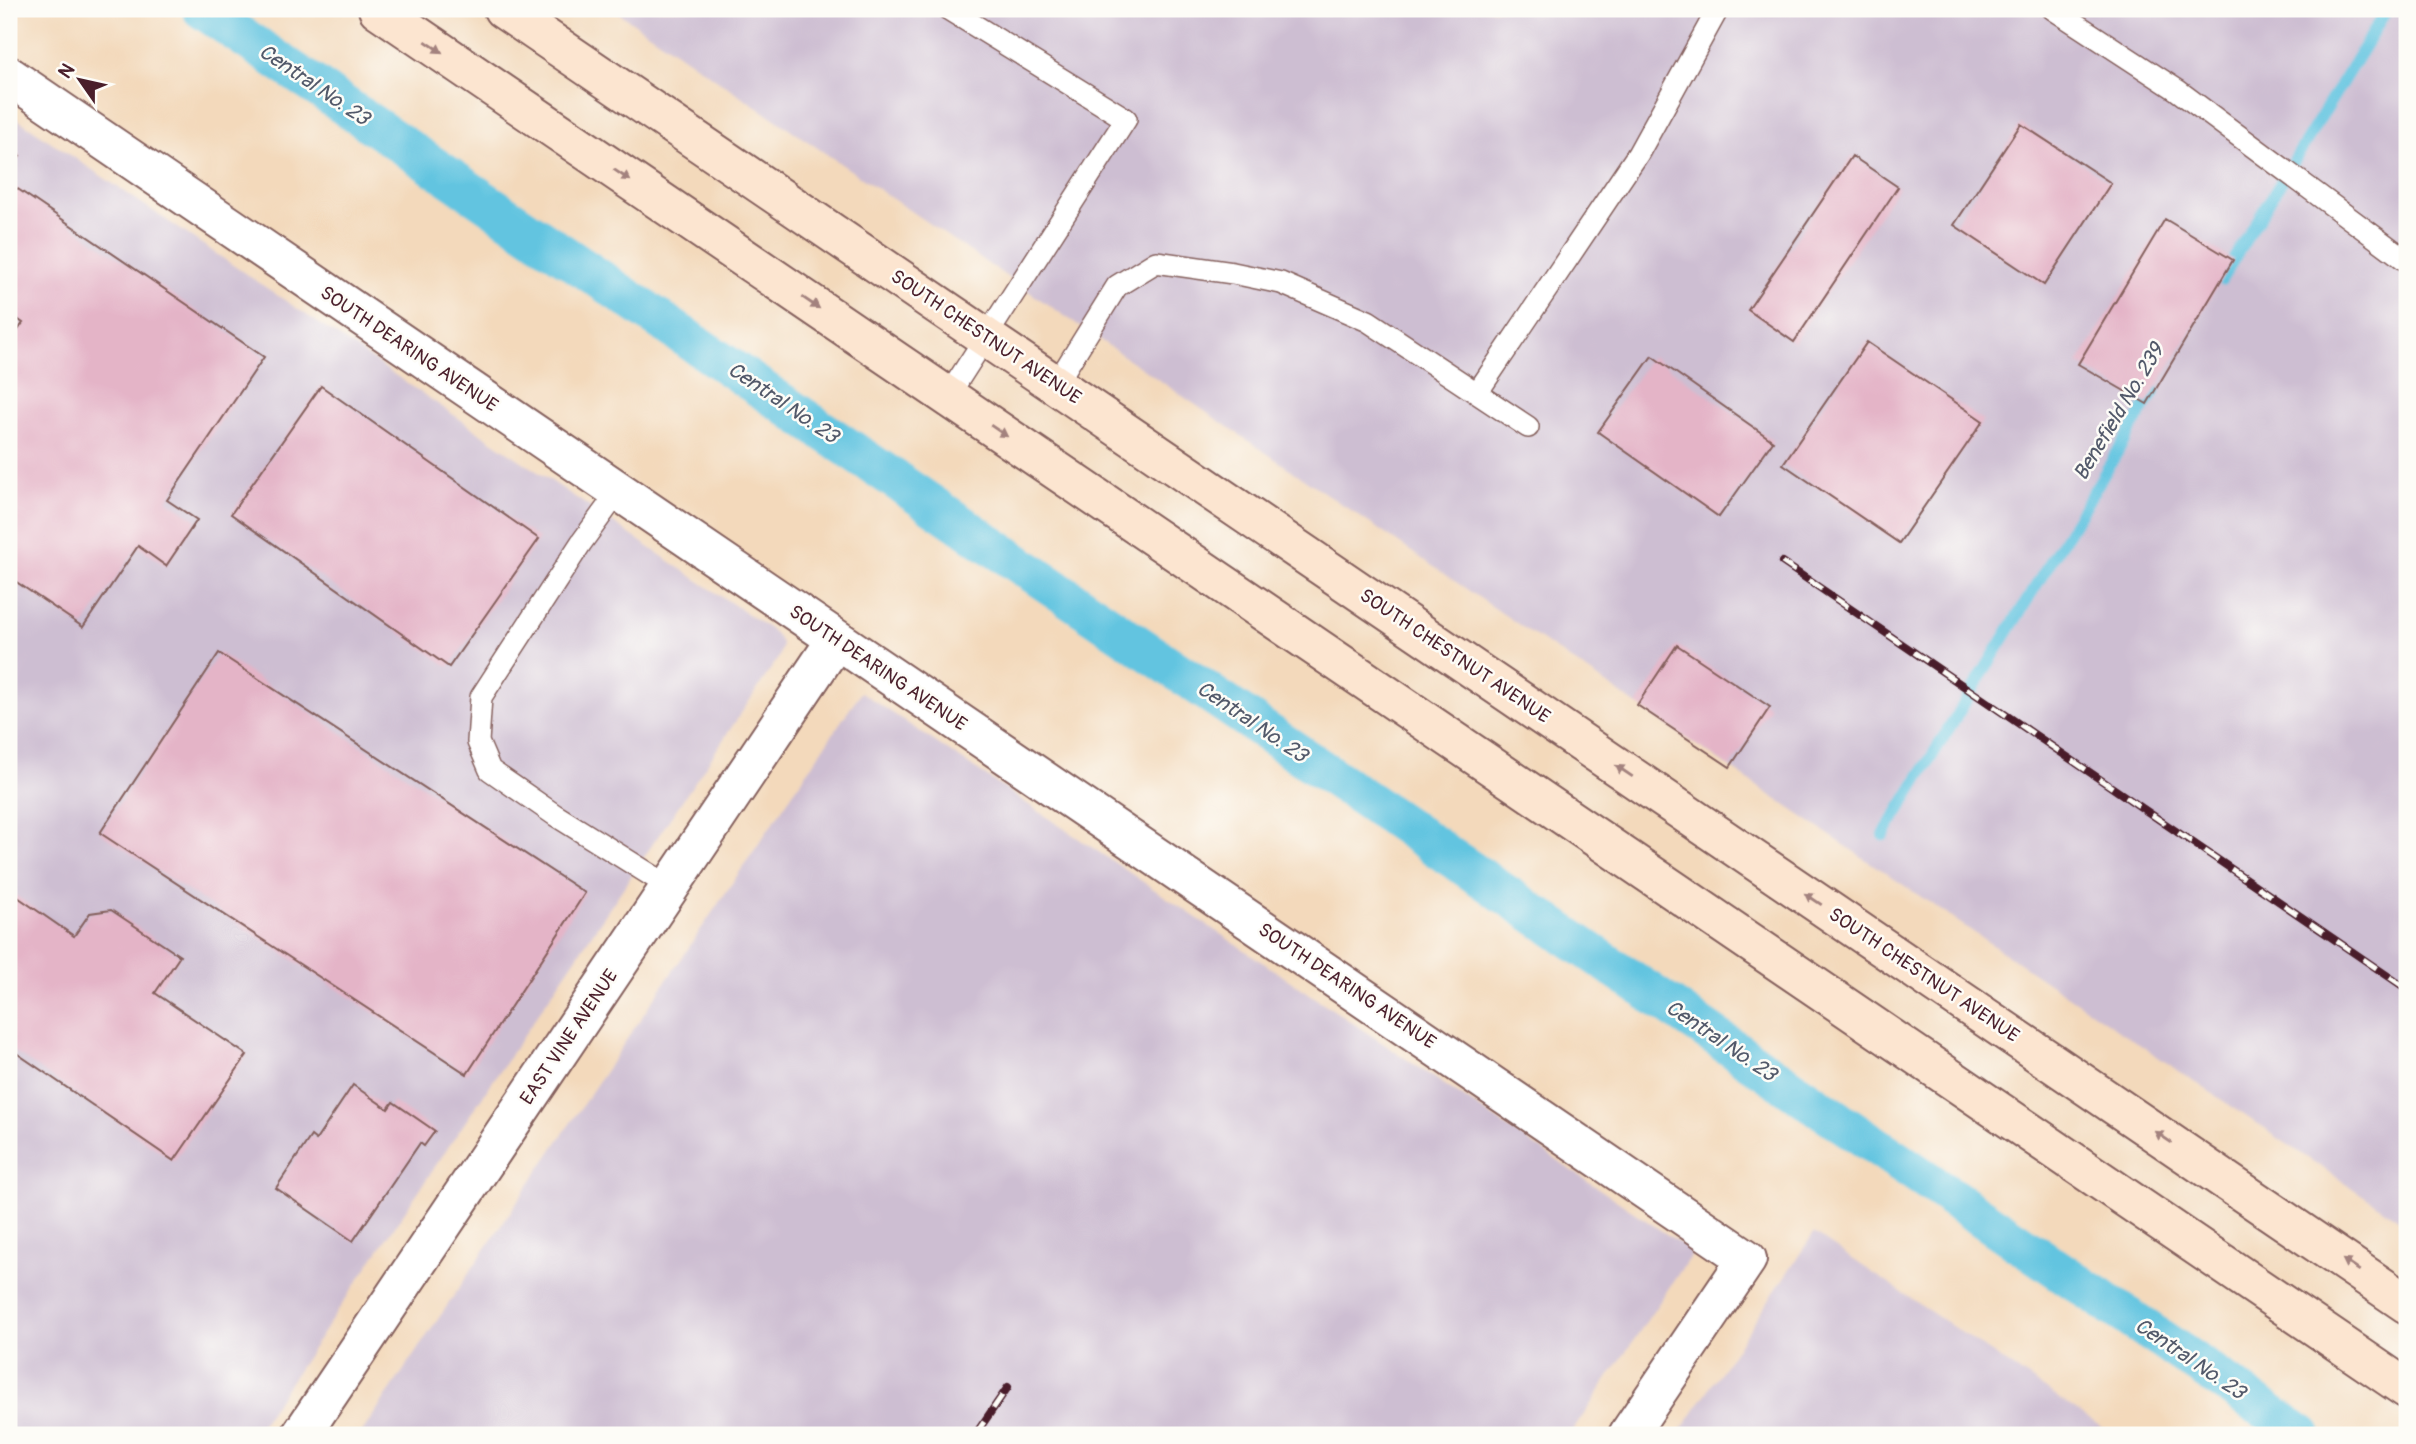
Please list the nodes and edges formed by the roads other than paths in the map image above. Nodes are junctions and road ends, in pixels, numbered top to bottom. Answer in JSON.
{"nodes":[{"id":1,"x":378,"y":9,"type":"edge"},
{"id":2,"x":503,"y":9,"type":"edge"},
{"id":3,"x":948,"y":9,"type":"edge"},
{"id":4,"x":1718,"y":9,"type":"edge"},
{"id":5,"x":2053,"y":9,"type":"edge"},
{"id":6,"x":9,"y":76,"type":"edge"},
{"id":7,"x":2407,"y":261,"type":"edge"},
{"id":8,"x":984,"y":337,"type":"junction"},
{"id":9,"x":1056,"y":384,"type":"junction"},
{"id":10,"x":1477,"y":393,"type":"junction"},
{"id":11,"x":948,"y":396,"type":"junction"},
{"id":12,"x":1528,"y":426,"type":"dead end"},
{"id":13,"x":618,"y":492,"type":"junction"},
{"id":14,"x":836,"y":640,"type":"junction"},
{"id":15,"x":670,"y":887,"type":"junction"},
{"id":16,"x":2407,"y":1304,"type":"edge"},
{"id":17,"x":2407,"y":1389,"type":"edge"},
{"id":18,"x":301,"y":1435,"type":"edge"},
{"id":19,"x":1628,"y":1435,"type":"edge"}],
"edges":[{"from":1,"to":11,"type":"main road","one_way":true},
{"from":2,"to":8,"type":"main road","name":"SOUTH CHESTNUT AVENUE"},
{"from":3,"to":8,"type":"lane"},
{"from":4,"to":10,"type":"lane"},
{"from":5,"to":7,"type":"lane"},
{"from":6,"to":13,"type":"street","name":"SOUTH DEARING AVENUE"},
{"from":8,"to":9,"type":"main road","name":"SOUTH CHESTNUT AVENUE"},
{"from":8,"to":11,"type":"lane"},
{"from":9,"to":10,"type":"lane"},
{"from":16,"to":9,"type":"main road","name":"SOUTH CHESTNUT AVENUE","one_way":true},
{"from":10,"to":12,"type":"lane"},
{"from":11,"to":17,"type":"main road","one_way":true},
{"from":13,"to":14,"type":"street","name":"SOUTH DEARING AVENUE"},
{"from":13,"to":15,"type":"lane"},
{"from":14,"to":15,"type":"street","name":"EAST VINE AVENUE"},
{"from":14,"to":19,"type":"street","name":"SOUTH DEARING AVENUE"},
{"from":15,"to":18,"type":"street","name":"EAST VINE AVENUE"}]}
